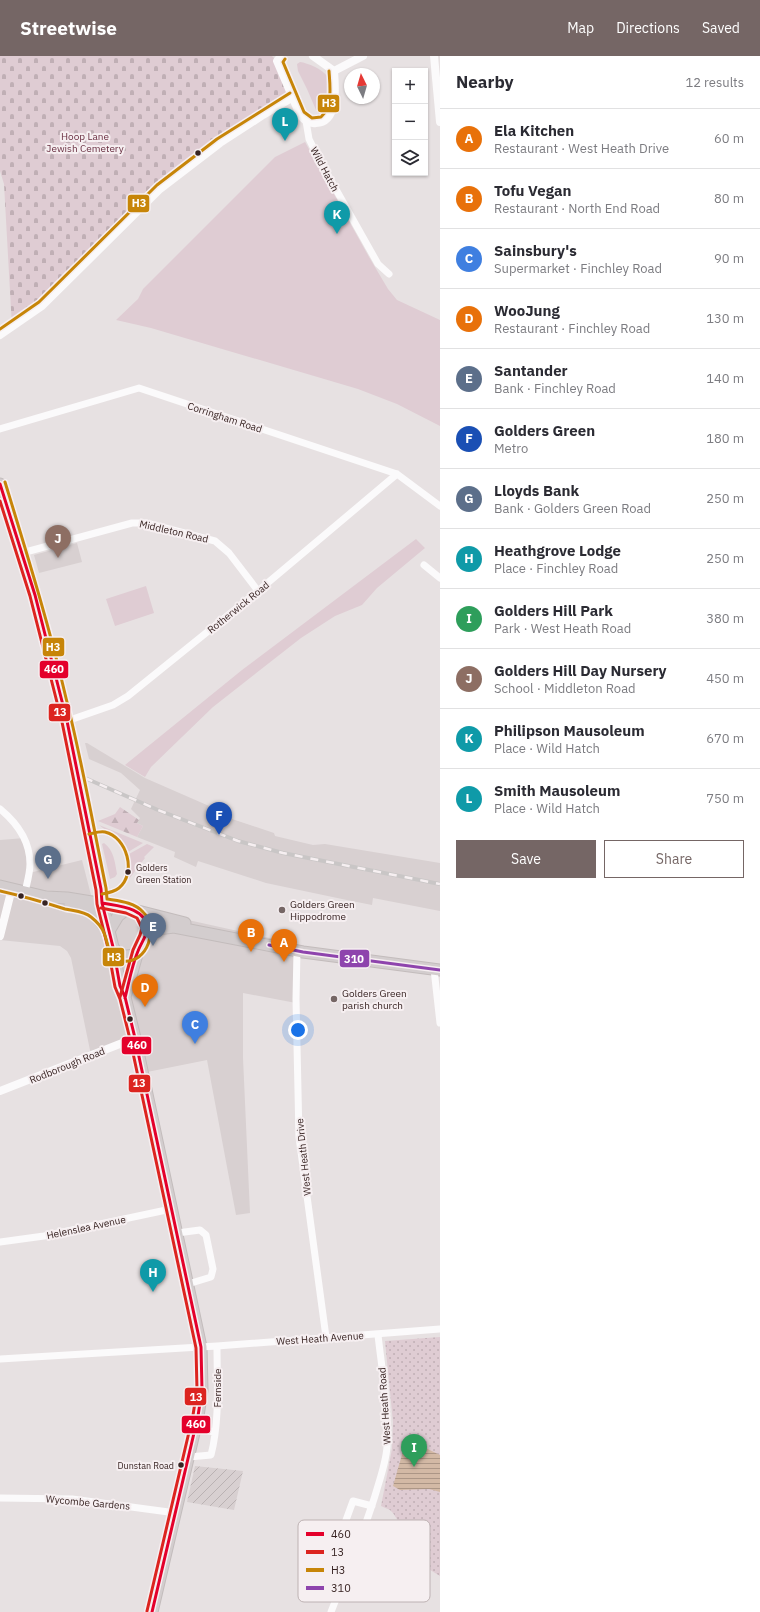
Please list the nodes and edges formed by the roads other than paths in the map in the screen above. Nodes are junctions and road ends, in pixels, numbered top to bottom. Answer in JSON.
{"nodes":[{"id":1,"x":313,"y":56,"type":"edge"},
{"id":2,"x":363,"y":56,"type":"edge"},
{"id":3,"x":434,"y":56,"type":"edge"},
{"id":4,"x":277,"y":58,"type":"edge"},
{"id":5,"x":334,"y":71,"type":"junction"},
{"id":6,"x":293,"y":97,"type":"junction"},
{"id":7,"x":306,"y":121,"type":"junction"},
{"id":8,"x":440,"y":122,"type":"edge"},
{"id":9,"x":389,"y":274,"type":"dead end"},
{"id":10,"x":0,"y":335,"type":"edge"},
{"id":11,"x":0,"y":429,"type":"edge"},
{"id":12,"x":397,"y":474,"type":"junction"},
{"id":13,"x":0,"y":484,"type":"edge"},
{"id":14,"x":440,"y":506,"type":"edge"},
{"id":15,"x":22,"y":553,"type":"junction"},
{"id":16,"x":424,"y":566,"type":"dead end"},
{"id":17,"x":440,"y":578,"type":"edge"},
{"id":18,"x":258,"y":591,"type":"junction"},
{"id":19,"x":67,"y":721,"type":"junction"},
{"id":20,"x":0,"y":809,"type":"edge"},
{"id":21,"x":0,"y":886,"type":"edge"},
{"id":22,"x":12,"y":888,"type":"junction"},
{"id":23,"x":25,"y":892,"type":"junction"},
{"id":24,"x":55,"y":899,"type":"junction"},
{"id":25,"x":102,"y":903,"type":"junction"},
{"id":26,"x":128,"y":908,"type":"junction"},
{"id":27,"x":109,"y":931,"type":"junction"},
{"id":28,"x":0,"y":936,"type":"edge"},
{"id":29,"x":145,"y":937,"type":"junction"},
{"id":30,"x":238,"y":938,"type":"junction"},
{"id":31,"x":112,"y":948,"type":"junction"},
{"id":32,"x":297,"y":950,"type":"junction"},
{"id":33,"x":138,"y":951,"type":"junction"},
{"id":34,"x":437,"y":970,"type":"edge"},
{"id":35,"x":125,"y":996,"type":"junction"},
{"id":36,"x":440,"y":1023,"type":"edge"},
{"id":37,"x":135,"y":1038,"type":"junction"},
{"id":38,"x":0,"y":1092,"type":"edge"},
{"id":39,"x":171,"y":1209,"type":"junction"},
{"id":40,"x":177,"y":1233,"type":"junction"},
{"id":41,"x":0,"y":1242,"type":"edge"},
{"id":42,"x":188,"y":1284,"type":"junction"},
{"id":43,"x":440,"y":1329,"type":"edge"},
{"id":44,"x":378,"y":1335,"type":"junction"},
{"id":45,"x":326,"y":1337,"type":"junction"},
{"id":46,"x":217,"y":1346,"type":"junction"},
{"id":47,"x":201,"y":1347,"type":"junction"},
{"id":48,"x":0,"y":1359,"type":"edge"},
{"id":49,"x":196,"y":1429,"type":"junction"},
{"id":50,"x":215,"y":1432,"type":"junction"},
{"id":51,"x":189,"y":1457,"type":"junction"},
{"id":52,"x":0,"y":1498,"type":"edge"},
{"id":53,"x":372,"y":1506,"type":"junction"},
{"id":54,"x":176,"y":1513,"type":"junction"},
{"id":55,"x":346,"y":1520,"type":"edge"},
{"id":56,"x":367,"y":1520,"type":"edge"},
{"id":57,"x":335,"y":1602,"type":"edge"},
{"id":58,"x":152,"y":1612,"type":"edge"},
{"id":59,"x":331,"y":1612,"type":"edge"}],
"edges":[{"from":1,"to":5,"type":"street"},
{"from":2,"to":5,"type":"street"},
{"from":3,"to":8,"type":"street"},
{"from":4,"to":6,"type":"street"},
{"from":5,"to":7,"type":"street"},
{"from":6,"to":7,"type":"street"},
{"from":6,"to":10,"type":"street"},
{"from":7,"to":9,"type":"street","name":"Wild Hatch"},
{"from":11,"to":12,"type":"street","name":"Corringham Road"},
{"from":12,"to":14,"type":"street","name":"Corringham Road"},
{"from":12,"to":18,"type":"street","name":"Rotherwick Road"},
{"from":13,"to":15,"type":"main road"},
{"from":15,"to":18,"type":"street","name":"Middleton Road"},
{"from":15,"to":19,"type":"main road"},
{"from":16,"to":17,"type":"street"},
{"from":18,"to":19,"type":"street","name":"Rotherwick Road"},
{"from":19,"to":25,"type":"main road"},
{"from":20,"to":23,"type":"street"},
{"from":21,"to":22,"type":"main road"},
{"from":22,"to":23,"type":"main road"},
{"from":22,"to":28,"type":"street"},
{"from":23,"to":24,"type":"main road"},
{"from":24,"to":25,"type":"main road"},
{"from":24,"to":27,"type":"main road"},
{"from":25,"to":26,"type":"main road"},
{"from":25,"to":27,"type":"main road"},
{"from":26,"to":27,"type":"main road"},
{"from":26,"to":29,"type":"main road"},
{"from":26,"to":30,"type":"main road"},
{"from":27,"to":31,"type":"main road"},
{"from":29,"to":30,"type":"main road"},
{"from":29,"to":33,"type":"main road"},
{"from":30,"to":32,"type":"main road"},
{"from":31,"to":33,"type":"main road"},
{"from":31,"to":35,"type":"main road"},
{"from":32,"to":34,"type":"main road"},
{"from":32,"to":45,"type":"street","name":"West Heath Drive"},
{"from":33,"to":35,"type":"main road"},
{"from":34,"to":36,"type":"street"},
{"from":35,"to":37,"type":"main road"},
{"from":37,"to":38,"type":"street","name":"Rodborough Road"},
{"from":37,"to":39,"type":"main road"},
{"from":39,"to":40,"type":"main road"},
{"from":39,"to":41,"type":"street","name":"Helenslea Avenue"},
{"from":40,"to":42,"type":"main road"},
{"from":40,"to":42,"type":"street"},
{"from":42,"to":47,"type":"main road"},
{"from":43,"to":44,"type":"street","name":"West Heath Avenue"},
{"from":44,"to":45,"type":"street","name":"West Heath Avenue"},
{"from":44,"to":53,"type":"street","name":"West Heath Road"},
{"from":45,"to":46,"type":"street","name":"West Heath Avenue"},
{"from":46,"to":47,"type":"street","name":"West Heath Avenue"},
{"from":46,"to":50,"type":"street","name":"Fernside"},
{"from":47,"to":48,"type":"street"},
{"from":47,"to":49,"type":"main road"},
{"from":49,"to":50,"type":"street"},
{"from":49,"to":51,"type":"main road"},
{"from":50,"to":51,"type":"street","name":"Fernside"},
{"from":51,"to":54,"type":"main road"},
{"from":52,"to":54,"type":"street","name":"Wycombe Gardens"},
{"from":53,"to":55,"type":"street"},
{"from":53,"to":56,"type":"street","name":"West Heath Road"},
{"from":54,"to":58,"type":"main road"},
{"from":57,"to":59,"type":"street","name":"West Heath Road"}]}
